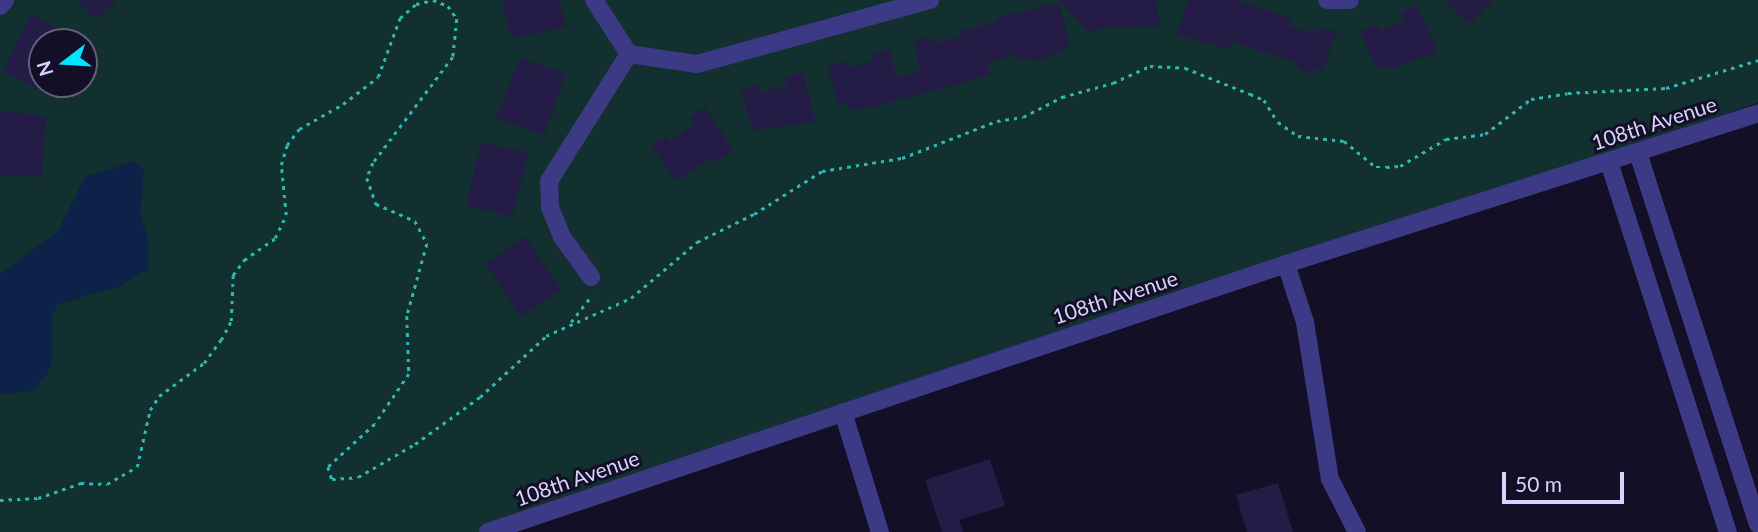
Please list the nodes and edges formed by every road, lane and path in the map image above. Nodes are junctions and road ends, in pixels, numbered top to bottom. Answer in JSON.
{"nodes":[{"id":1,"x":5,"y":0,"type":"edge"},
{"id":2,"x":594,"y":0,"type":"edge"},
{"id":3,"x":930,"y":0,"type":"edge"},
{"id":4,"x":1327,"y":0,"type":"edge"},
{"id":5,"x":1350,"y":0,"type":"edge"},
{"id":6,"x":0,"y":6,"type":"edge"},
{"id":7,"x":629,"y":54,"type":"junction"},
{"id":8,"x":1758,"y":60,"type":"edge"},
{"id":9,"x":1758,"y":113,"type":"edge"},
{"id":10,"x":1638,"y":153,"type":"junction"},
{"id":11,"x":1609,"y":162,"type":"junction"},
{"id":12,"x":1286,"y":264,"type":"junction"},
{"id":13,"x":591,"y":278,"type":"joint"},
{"id":14,"x":568,"y":325,"type":"junction"},
{"id":15,"x":843,"y":412,"type":"junction"},
{"id":16,"x":0,"y":500,"type":"edge"},
{"id":17,"x":1758,"y":524,"type":"edge"},
{"id":18,"x":488,"y":532,"type":"edge"},
{"id":19,"x":880,"y":532,"type":"edge"},
{"id":20,"x":1357,"y":532,"type":"edge"},
{"id":21,"x":1728,"y":532,"type":"edge"}],
"edges":[{"from":1,"to":6,"type":"street"},
{"from":2,"to":7,"type":"street"},
{"from":3,"to":7,"type":"street"},
{"from":4,"to":5,"type":"street"},
{"from":7,"to":13,"type":"street"},
{"from":8,"to":14,"type":"path"},
{"from":9,"to":10,"type":"street","name":"108th Avenue"},
{"from":10,"to":11,"type":"street","name":"108th Avenue"},
{"from":10,"to":17,"type":"street"},
{"from":11,"to":12,"type":"street","name":"108th Avenue"},
{"from":11,"to":21,"type":"street"},
{"from":12,"to":15,"type":"street","name":"108th Avenue"},
{"from":12,"to":20,"type":"street"},
{"from":13,"to":14,"type":"path"},
{"from":14,"to":16,"type":"path"},
{"from":15,"to":18,"type":"street","name":"108th Avenue"},
{"from":15,"to":19,"type":"street"}]}
